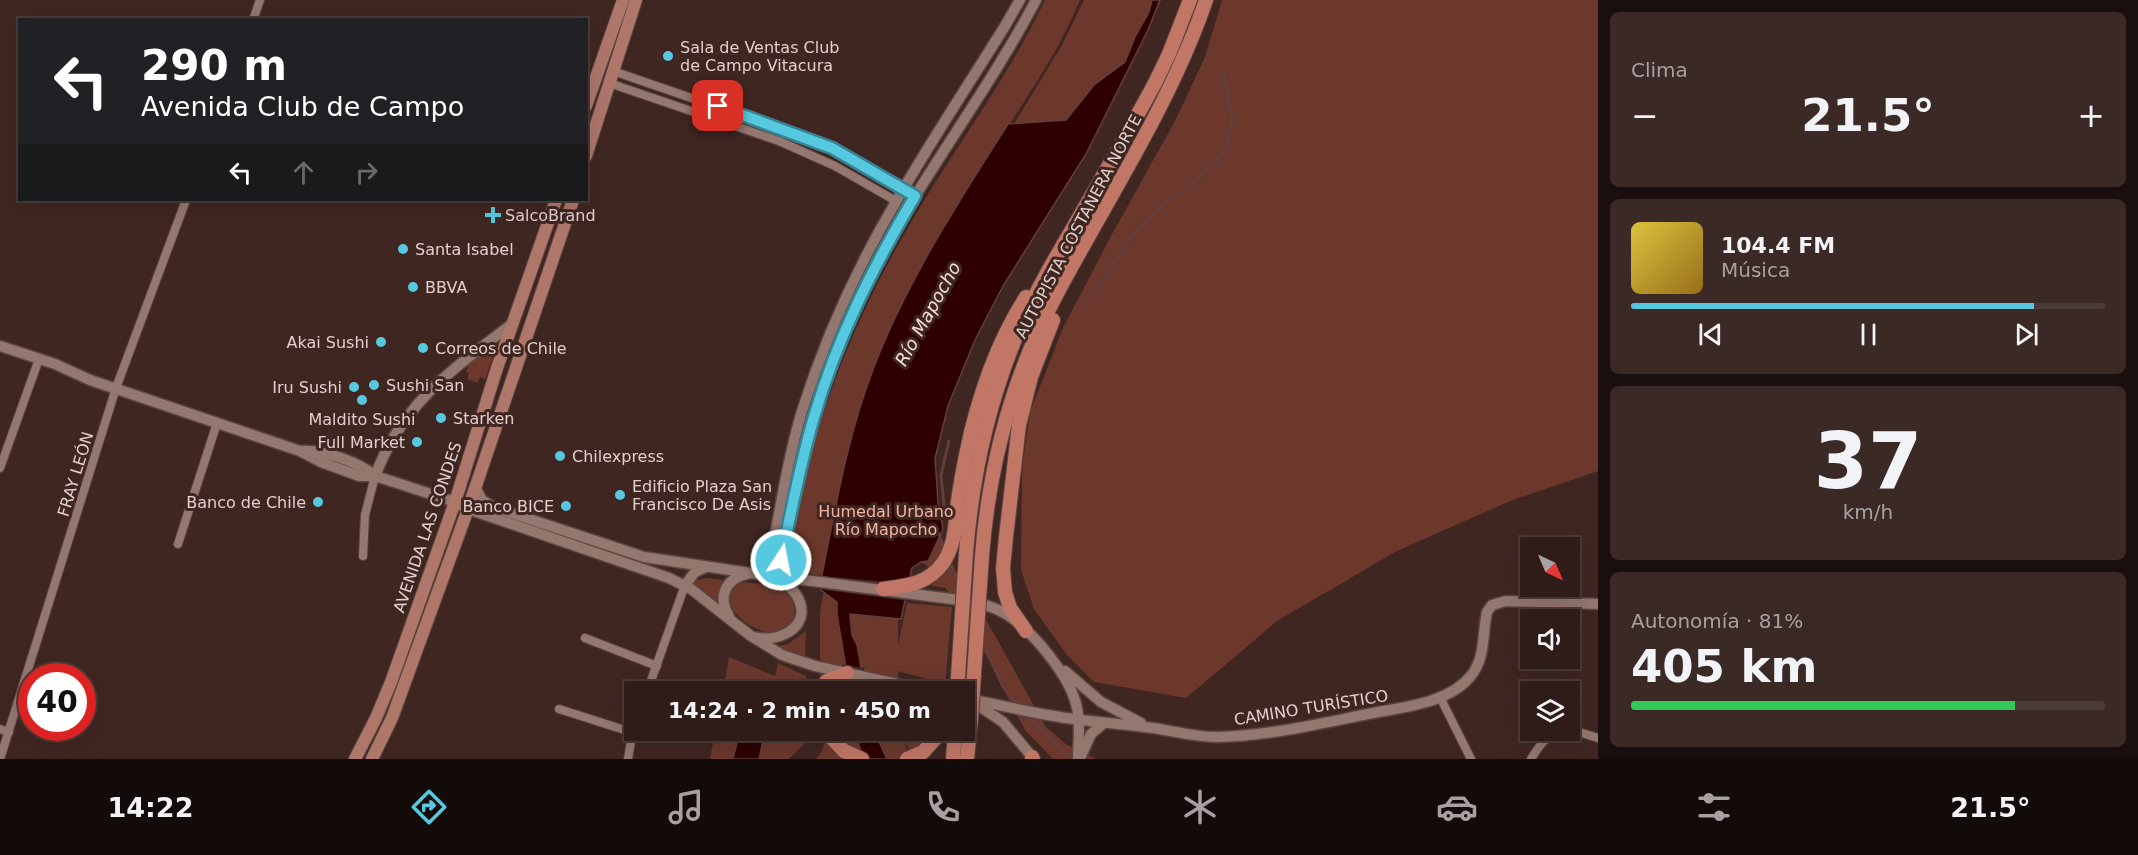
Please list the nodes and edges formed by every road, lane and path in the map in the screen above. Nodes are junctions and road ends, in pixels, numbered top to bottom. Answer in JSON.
{"nodes":[{"id":1,"x":260,"y":0,"type":"edge"},
{"id":2,"x":623,"y":0,"type":"edge"},
{"id":3,"x":636,"y":0,"type":"edge"},
{"id":4,"x":1020,"y":0,"type":"edge"},
{"id":5,"x":1036,"y":0,"type":"edge"},
{"id":6,"x":1190,"y":0,"type":"edge"},
{"id":7,"x":1206,"y":0,"type":"edge"},
{"id":8,"x":254,"y":18,"type":"edge"},
{"id":9,"x":611,"y":77,"type":"junction"},
{"id":10,"x":696,"y":98,"type":"junction"},
{"id":11,"x":588,"y":100,"type":"edge"},
{"id":12,"x":692,"y":111,"type":"junction"},
{"id":13,"x":784,"y":129,"type":"junction"},
{"id":14,"x":779,"y":141,"type":"junction"},
{"id":15,"x":588,"y":150,"type":"edge"},
{"id":16,"x":854,"y":160,"type":"junction"},
{"id":17,"x":848,"y":173,"type":"junction"},
{"id":18,"x":903,"y":189,"type":"junction"},
{"id":19,"x":915,"y":196,"type":"junction"},
{"id":20,"x":186,"y":201,"type":"edge"},
{"id":21,"x":556,"y":201,"type":"edge"},
{"id":22,"x":573,"y":201,"type":"edge"},
{"id":23,"x":896,"y":201,"type":"junction"},
{"id":24,"x":1062,"y":246,"type":"junction"},
{"id":25,"x":539,"y":248,"type":"junction"},
{"id":26,"x":1077,"y":256,"type":"junction"},
{"id":27,"x":549,"y":271,"type":"junction"},
{"id":28,"x":512,"y":324,"type":"junction"},
{"id":29,"x":0,"y":346,"type":"edge"},
{"id":30,"x":39,"y":359,"type":"junction"},
{"id":31,"x":116,"y":388,"type":"junction"},
{"id":32,"x":217,"y":423,"type":"junction"},
{"id":33,"x":0,"y":468,"type":"edge"},
{"id":34,"x":375,"y":476,"type":"junction"},
{"id":35,"x":476,"y":489,"type":"junction"},
{"id":36,"x":455,"y":502,"type":"junction"},
{"id":37,"x":468,"y":509,"type":"junction"},
{"id":38,"x":178,"y":544,"type":"dead end"},
{"id":39,"x":363,"y":556,"type":"dead end"},
{"id":40,"x":706,"y":567,"type":"junction"},
{"id":41,"x":756,"y":574,"type":"junction"},
{"id":42,"x":775,"y":576,"type":"junction"},
{"id":43,"x":788,"y":577,"type":"junction"},
{"id":44,"x":685,"y":585,"type":"junction"},
{"id":45,"x":883,"y":589,"type":"junction"},
{"id":46,"x":1598,"y":604,"type":"edge"},
{"id":47,"x":731,"y":619,"type":"junction"},
{"id":48,"x":1026,"y":632,"type":"junction"},
{"id":49,"x":751,"y":636,"type":"junction"},
{"id":50,"x":585,"y":638,"type":"dead end"},
{"id":51,"x":1055,"y":662,"type":"junction"},
{"id":52,"x":657,"y":666,"type":"junction"},
{"id":53,"x":847,"y":674,"type":"junction"},
{"id":54,"x":651,"y":681,"type":"edge"},
{"id":55,"x":827,"y":681,"type":"edge"},
{"id":56,"x":883,"y":681,"type":"edge"},
{"id":57,"x":958,"y":681,"type":"edge"},
{"id":58,"x":1440,"y":696,"type":"junction"},
{"id":59,"x":975,"y":700,"type":"edge"},
{"id":60,"x":975,"y":705,"type":"edge"},
{"id":61,"x":559,"y":709,"type":"dead end"},
{"id":62,"x":1079,"y":719,"type":"junction"},
{"id":63,"x":1104,"y":723,"type":"junction"},
{"id":64,"x":1155,"y":728,"type":"junction"},
{"id":65,"x":0,"y":729,"type":"edge"},
{"id":66,"x":624,"y":729,"type":"edge"},
{"id":67,"x":9,"y":732,"type":"junction"},
{"id":68,"x":1580,"y":732,"type":"edge"},
{"id":69,"x":1598,"y":738,"type":"edge"},
{"id":70,"x":631,"y":741,"type":"edge"},
{"id":71,"x":834,"y":741,"type":"edge"},
{"id":72,"x":932,"y":741,"type":"edge"},
{"id":73,"x":954,"y":741,"type":"edge"},
{"id":74,"x":1544,"y":741,"type":"edge"},
{"id":75,"x":1082,"y":743,"type":"junction"},
{"id":76,"x":1033,"y":758,"type":"edge"},
{"id":77,"x":0,"y":759,"type":"edge"},
{"id":78,"x":355,"y":759,"type":"edge"},
{"id":79,"x":372,"y":759,"type":"edge"},
{"id":80,"x":628,"y":759,"type":"edge"},
{"id":81,"x":862,"y":759,"type":"edge"},
{"id":82,"x":907,"y":759,"type":"edge"},
{"id":83,"x":953,"y":759,"type":"edge"},
{"id":84,"x":967,"y":759,"type":"edge"},
{"id":85,"x":1079,"y":759,"type":"edge"},
{"id":86,"x":1471,"y":759,"type":"edge"},
{"id":87,"x":1531,"y":759,"type":"edge"}],
"edges":[{"from":1,"to":8,"type":"street"},
{"from":2,"to":11,"type":"main road"},
{"from":3,"to":9,"type":"main road"},
{"from":4,"to":18,"type":"main road"},
{"from":5,"to":19,"type":"main road"},
{"from":6,"to":24,"type":"highway","name":"AUTOPISTA COSTANERA NORTE"},
{"from":7,"to":26,"type":"highway","name":"AUTOPISTA COSTANERA NORTE"},
{"from":9,"to":10,"type":"street"},
{"from":9,"to":12,"type":"street"},
{"from":9,"to":15,"type":"main road"},
{"from":10,"to":12,"type":"street"},
{"from":10,"to":13,"type":"street"},
{"from":12,"to":14,"type":"street"},
{"from":13,"to":14,"type":"street"},
{"from":13,"to":16,"type":"street"},
{"from":14,"to":17,"type":"street"},
{"from":16,"to":17,"type":"street"},
{"from":16,"to":18,"type":"street"},
{"from":17,"to":23,"type":"street"},
{"from":18,"to":19,"type":"street"},
{"from":18,"to":23,"type":"main road"},
{"from":19,"to":43,"type":"main road"},
{"from":20,"to":31,"type":"street","name":"FRAY LEÓN"},
{"from":21,"to":25,"type":"main road","name":"AVENIDA LAS CONDES"},
{"from":22,"to":27,"type":"main road","name":"AVENIDA LAS CONDES"},
{"from":23,"to":41,"type":"main road"},
{"from":24,"to":45,"type":"highway"},
{"from":24,"to":57,"type":"highway","name":"AUTOPISTA COSTANERA NORTE","bridge":true},
{"from":25,"to":27,"type":"main road"},
{"from":25,"to":28,"type":"main road","name":"AVENIDA LAS CONDES"},
{"from":26,"to":48,"type":"highway"},
{"from":26,"to":84,"type":"highway","name":"AUTOPISTA COSTANERA NORTE","bridge":true},
{"from":27,"to":35,"type":"main road","name":"AVENIDA LAS CONDES"},
{"from":28,"to":34,"type":"main road"},
{"from":28,"to":36,"type":"main road","name":"AVENIDA LAS CONDES"},
{"from":29,"to":30,"type":"main road"},
{"from":30,"to":31,"type":"main road"},
{"from":30,"to":33,"type":"street"},
{"from":31,"to":32,"type":"main road"},
{"from":31,"to":67,"type":"street","name":"FRAY LEÓN"},
{"from":32,"to":34,"type":"main road"},
{"from":32,"to":38,"type":"street"},
{"from":34,"to":36,"type":"main road"},
{"from":34,"to":39,"type":"street"},
{"from":35,"to":37,"type":"main road","name":"AVENIDA LAS CONDES"},
{"from":35,"to":40,"type":"main road"},
{"from":36,"to":37,"type":"main road"},
{"from":36,"to":78,"type":"main road","name":"AVENIDA LAS CONDES"},
{"from":37,"to":44,"type":"main road"},
{"from":37,"to":79,"type":"main road","name":"AVENIDA LAS CONDES"},
{"from":40,"to":41,"type":"main road"},
{"from":40,"to":44,"type":"main road"},
{"from":41,"to":42,"type":"main road"},
{"from":41,"to":47,"type":"main road"},
{"from":42,"to":43,"type":"main road"},
{"from":42,"to":49,"type":"main road"},
{"from":43,"to":45,"type":"main road"},
{"from":44,"to":47,"type":"main road"},
{"from":44,"to":52,"type":"street"},
{"from":45,"to":48,"type":"main road","bridge":true},
{"from":46,"to":58,"type":"main road","name":"CAMINO TURÍSTICO"},
{"from":47,"to":49,"type":"main road"},
{"from":48,"to":51,"type":"main road"},
{"from":49,"to":53,"type":"main road"},
{"from":50,"to":52,"type":"street"},
{"from":51,"to":62,"type":"main road"},
{"from":51,"to":64,"type":"main road"},
{"from":52,"to":54,"type":"street"},
{"from":53,"to":55,"type":"highway"},
{"from":53,"to":56,"type":"main road"},
{"from":58,"to":64,"type":"main road","name":"CAMINO TURÍSTICO"},
{"from":58,"to":86,"type":"street"},
{"from":59,"to":62,"type":"main road","name":"CAMINO TURÍSTICO"},
{"from":60,"to":76,"type":"main road"},
{"from":61,"to":66,"type":"street"},
{"from":62,"to":63,"type":"main road","name":"CAMINO TURÍSTICO"},
{"from":62,"to":75,"type":"main road"},
{"from":63,"to":64,"type":"main road","name":"CAMINO TURÍSTICO"},
{"from":63,"to":75,"type":"main road"},
{"from":65,"to":67,"type":"street"},
{"from":67,"to":77,"type":"street","name":"FRAY LEÓN"},
{"from":68,"to":69,"type":"street"},
{"from":70,"to":80,"type":"street"},
{"from":71,"to":81,"type":"highway"},
{"from":72,"to":82,"type":"highway"},
{"from":73,"to":83,"type":"highway"},
{"from":74,"to":87,"type":"street"},
{"from":75,"to":85,"type":"main road"}]}
